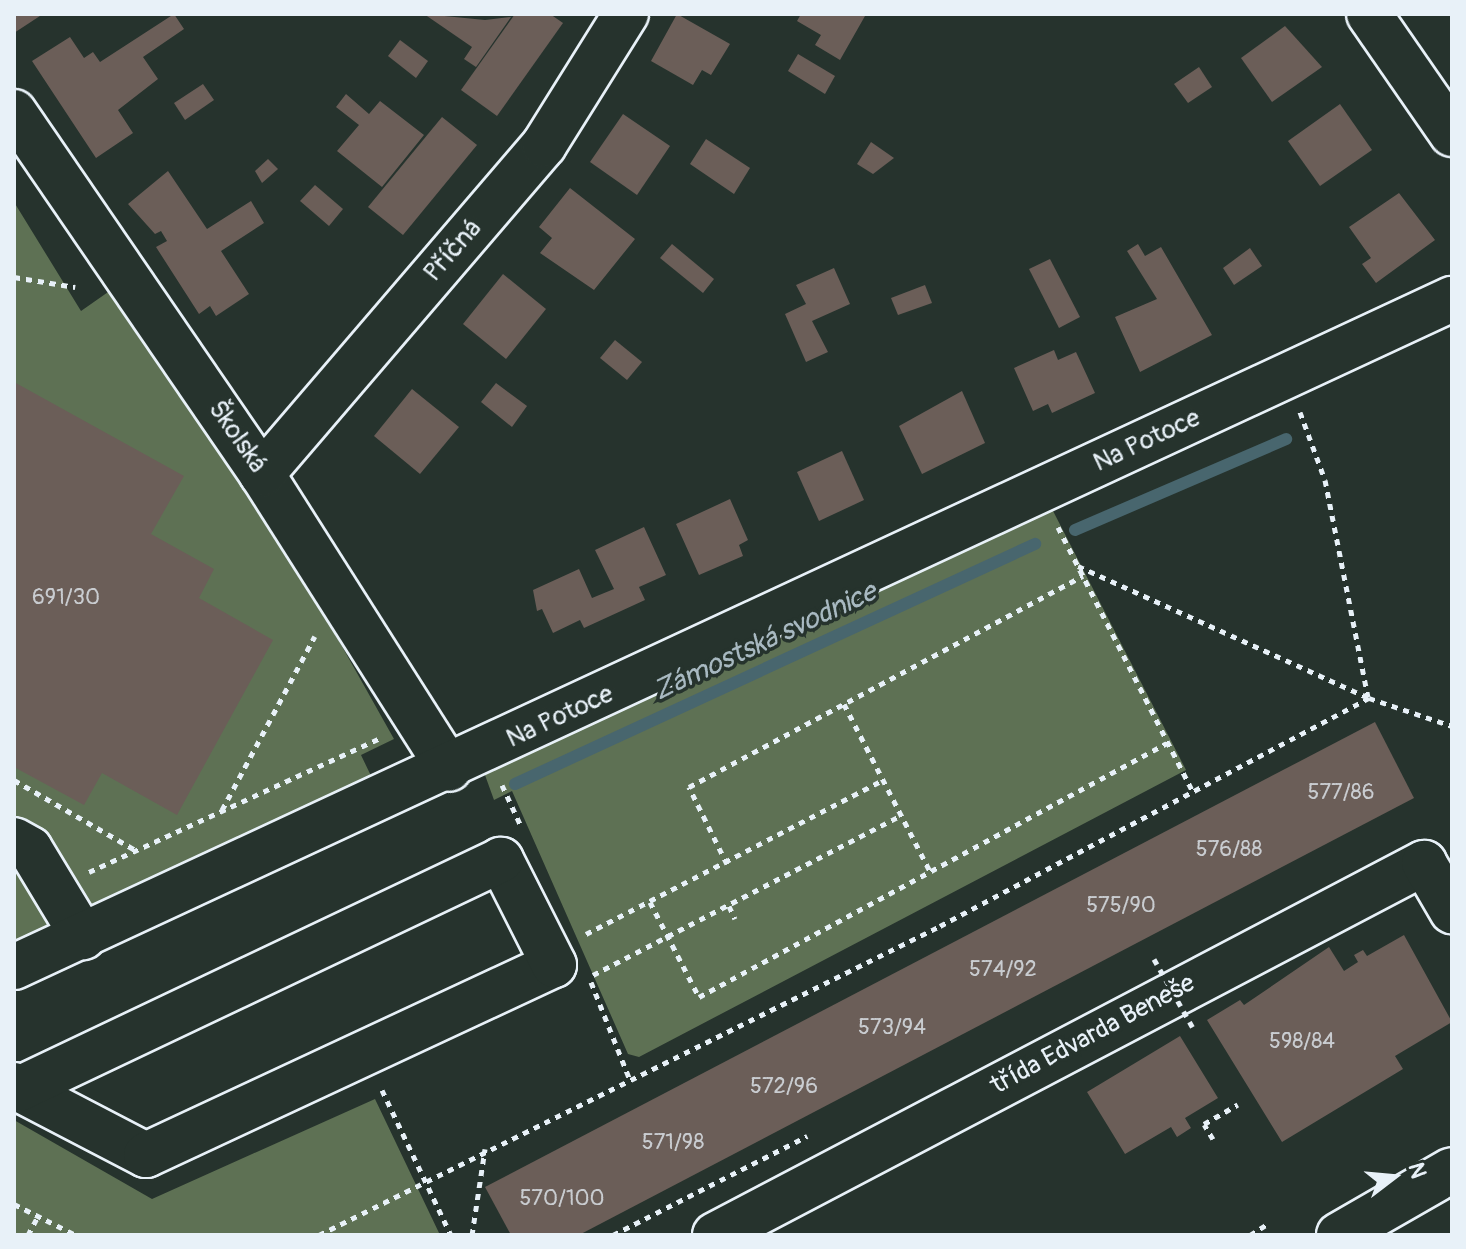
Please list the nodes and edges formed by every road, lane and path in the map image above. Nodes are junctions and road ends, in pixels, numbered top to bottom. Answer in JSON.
{"nodes":[{"id":1,"x":626,"y":14,"type":"edge"},
{"id":2,"x":1369,"y":14,"type":"edge"},
{"id":3,"x":14,"y":112,"type":"edge"},
{"id":4,"x":1452,"y":134,"type":"edge"},
{"id":5,"x":14,"y":277,"type":"edge"},
{"id":6,"x":75,"y":287,"type":"dead end"},
{"id":7,"x":1452,"y":299,"type":"edge"},
{"id":8,"x":1288,"y":376,"type":"junction"},
{"id":9,"x":262,"y":474,"type":"junction"},
{"id":10,"x":1040,"y":491,"type":"junction"},
{"id":11,"x":1078,"y":566,"type":"junction"},
{"id":12,"x":1083,"y":576,"type":"junction"},
{"id":13,"x":323,"y":621,"type":"dead end"},
{"id":14,"x":1369,"y":698,"type":"junction"},
{"id":15,"x":844,"y":704,"type":"junction"},
{"id":16,"x":392,"y":724,"type":"dead end"},
{"id":17,"x":1452,"y":726,"type":"edge"},
{"id":18,"x":1167,"y":743,"type":"junction"},
{"id":19,"x":449,"y":769,"type":"junction"},
{"id":20,"x":14,"y":780,"type":"edge"},
{"id":21,"x":883,"y":780,"type":"junction"},
{"id":22,"x":1193,"y":792,"type":"junction"},
{"id":23,"x":222,"y":810,"type":"junction"},
{"id":24,"x":902,"y":815,"type":"junction"},
{"id":25,"x":14,"y":840,"type":"edge"},
{"id":26,"x":136,"y":850,"type":"junction"},
{"id":27,"x":727,"y":864,"type":"junction"},
{"id":28,"x":930,"y":871,"type":"junction"},
{"id":29,"x":54,"y":888,"type":"junction"},
{"id":30,"x":650,"y":902,"type":"junction"},
{"id":31,"x":729,"y":906,"type":"junction"},
{"id":32,"x":1452,"y":911,"type":"edge"},
{"id":33,"x":735,"y":919,"type":"dead end"},
{"id":34,"x":667,"y":936,"type":"junction"},
{"id":35,"x":83,"y":937,"type":"junction"},
{"id":36,"x":572,"y":941,"type":"dead end"},
{"id":37,"x":1154,"y":959,"type":"dead end"},
{"id":38,"x":14,"y":967,"type":"edge"},
{"id":39,"x":589,"y":977,"type":"dead end"},
{"id":40,"x":1193,"y":1028,"type":"dead end"},
{"id":41,"x":365,"y":1053,"type":"junction"},
{"id":42,"x":16,"y":1087,"type":"edge"},
{"id":43,"x":1238,"y":1104,"type":"dead end"},
{"id":44,"x":1213,"y":1139,"type":"dead end"},
{"id":45,"x":485,"y":1148,"type":"junction"},
{"id":46,"x":1452,"y":1170,"type":"edge"},
{"id":47,"x":422,"y":1178,"type":"junction"},
{"id":48,"x":14,"y":1204,"type":"edge"},
{"id":49,"x":38,"y":1216,"type":"junction"},
{"id":50,"x":1266,"y":1225,"type":"dead end"},
{"id":51,"x":28,"y":1235,"type":"edge"},
{"id":52,"x":76,"y":1235,"type":"edge"},
{"id":53,"x":319,"y":1235,"type":"edge"},
{"id":54,"x":451,"y":1235,"type":"edge"},
{"id":55,"x":472,"y":1235,"type":"edge"},
{"id":56,"x":715,"y":1235,"type":"edge"},
{"id":57,"x":1250,"y":1235,"type":"edge"},
{"id":58,"x":1339,"y":1235,"type":"edge"}],
"edges":[{"from":1,"to":9,"type":"street","name":"Příčná"},
{"from":2,"to":4,"type":"street"},
{"from":3,"to":9,"type":"street","name":"Školská"},
{"from":5,"to":6,"type":"path"},
{"from":7,"to":8,"type":"street","name":"Na Potoce"},
{"from":8,"to":10,"type":"street","name":"Na Potoce"},
{"from":8,"to":14,"type":"path"},
{"from":9,"to":19,"type":"street","name":"Školská"},
{"from":10,"to":11,"type":"path"},
{"from":10,"to":19,"type":"street","name":"Na Potoce"},
{"from":11,"to":12,"type":"path"},
{"from":11,"to":14,"type":"path"},
{"from":12,"to":15,"type":"path"},
{"from":12,"to":18,"type":"path"},
{"from":13,"to":23,"type":"path"},
{"from":14,"to":17,"type":"path"},
{"from":14,"to":22,"type":"path"},
{"from":15,"to":21,"type":"path"},
{"from":15,"to":27,"type":"path"},
{"from":16,"to":23,"type":"path"},
{"from":18,"to":22,"type":"path"},
{"from":18,"to":28,"type":"path"},
{"from":19,"to":35,"type":"street","name":"Na Potoce"},
{"from":20,"to":26,"type":"path"},
{"from":21,"to":24,"type":"path"},
{"from":21,"to":27,"type":"path"},
{"from":22,"to":45,"type":"path"},
{"from":23,"to":26,"type":"path"},
{"from":24,"to":28,"type":"path"},
{"from":24,"to":31,"type":"path"},
{"from":25,"to":29,"type":"street"},
{"from":26,"to":29,"type":"path"},
{"from":27,"to":30,"type":"path"},
{"from":28,"to":34,"type":"path"},
{"from":29,"to":35,"type":"street"},
{"from":30,"to":34,"type":"path"},
{"from":30,"to":36,"type":"path"},
{"from":31,"to":33,"type":"path"},
{"from":31,"to":34,"type":"path"},
{"from":32,"to":56,"type":"street","name":"třída Edvarda Beneše"},
{"from":34,"to":39,"type":"path"},
{"from":35,"to":38,"type":"street","name":"Na Potoce"},
{"from":37,"to":40,"type":"path","bridge":true},
{"from":41,"to":42,"type":"street"},
{"from":41,"to":42,"type":"street"},
{"from":41,"to":47,"type":"path"},
{"from":43,"to":44,"type":"path"},
{"from":45,"to":47,"type":"path"},
{"from":45,"to":55,"type":"path"},
{"from":46,"to":58,"type":"street"},
{"from":47,"to":53,"type":"path"},
{"from":47,"to":54,"type":"path"},
{"from":48,"to":49,"type":"path"},
{"from":49,"to":51,"type":"path"},
{"from":49,"to":52,"type":"path"},
{"from":50,"to":57,"type":"path"}]}
